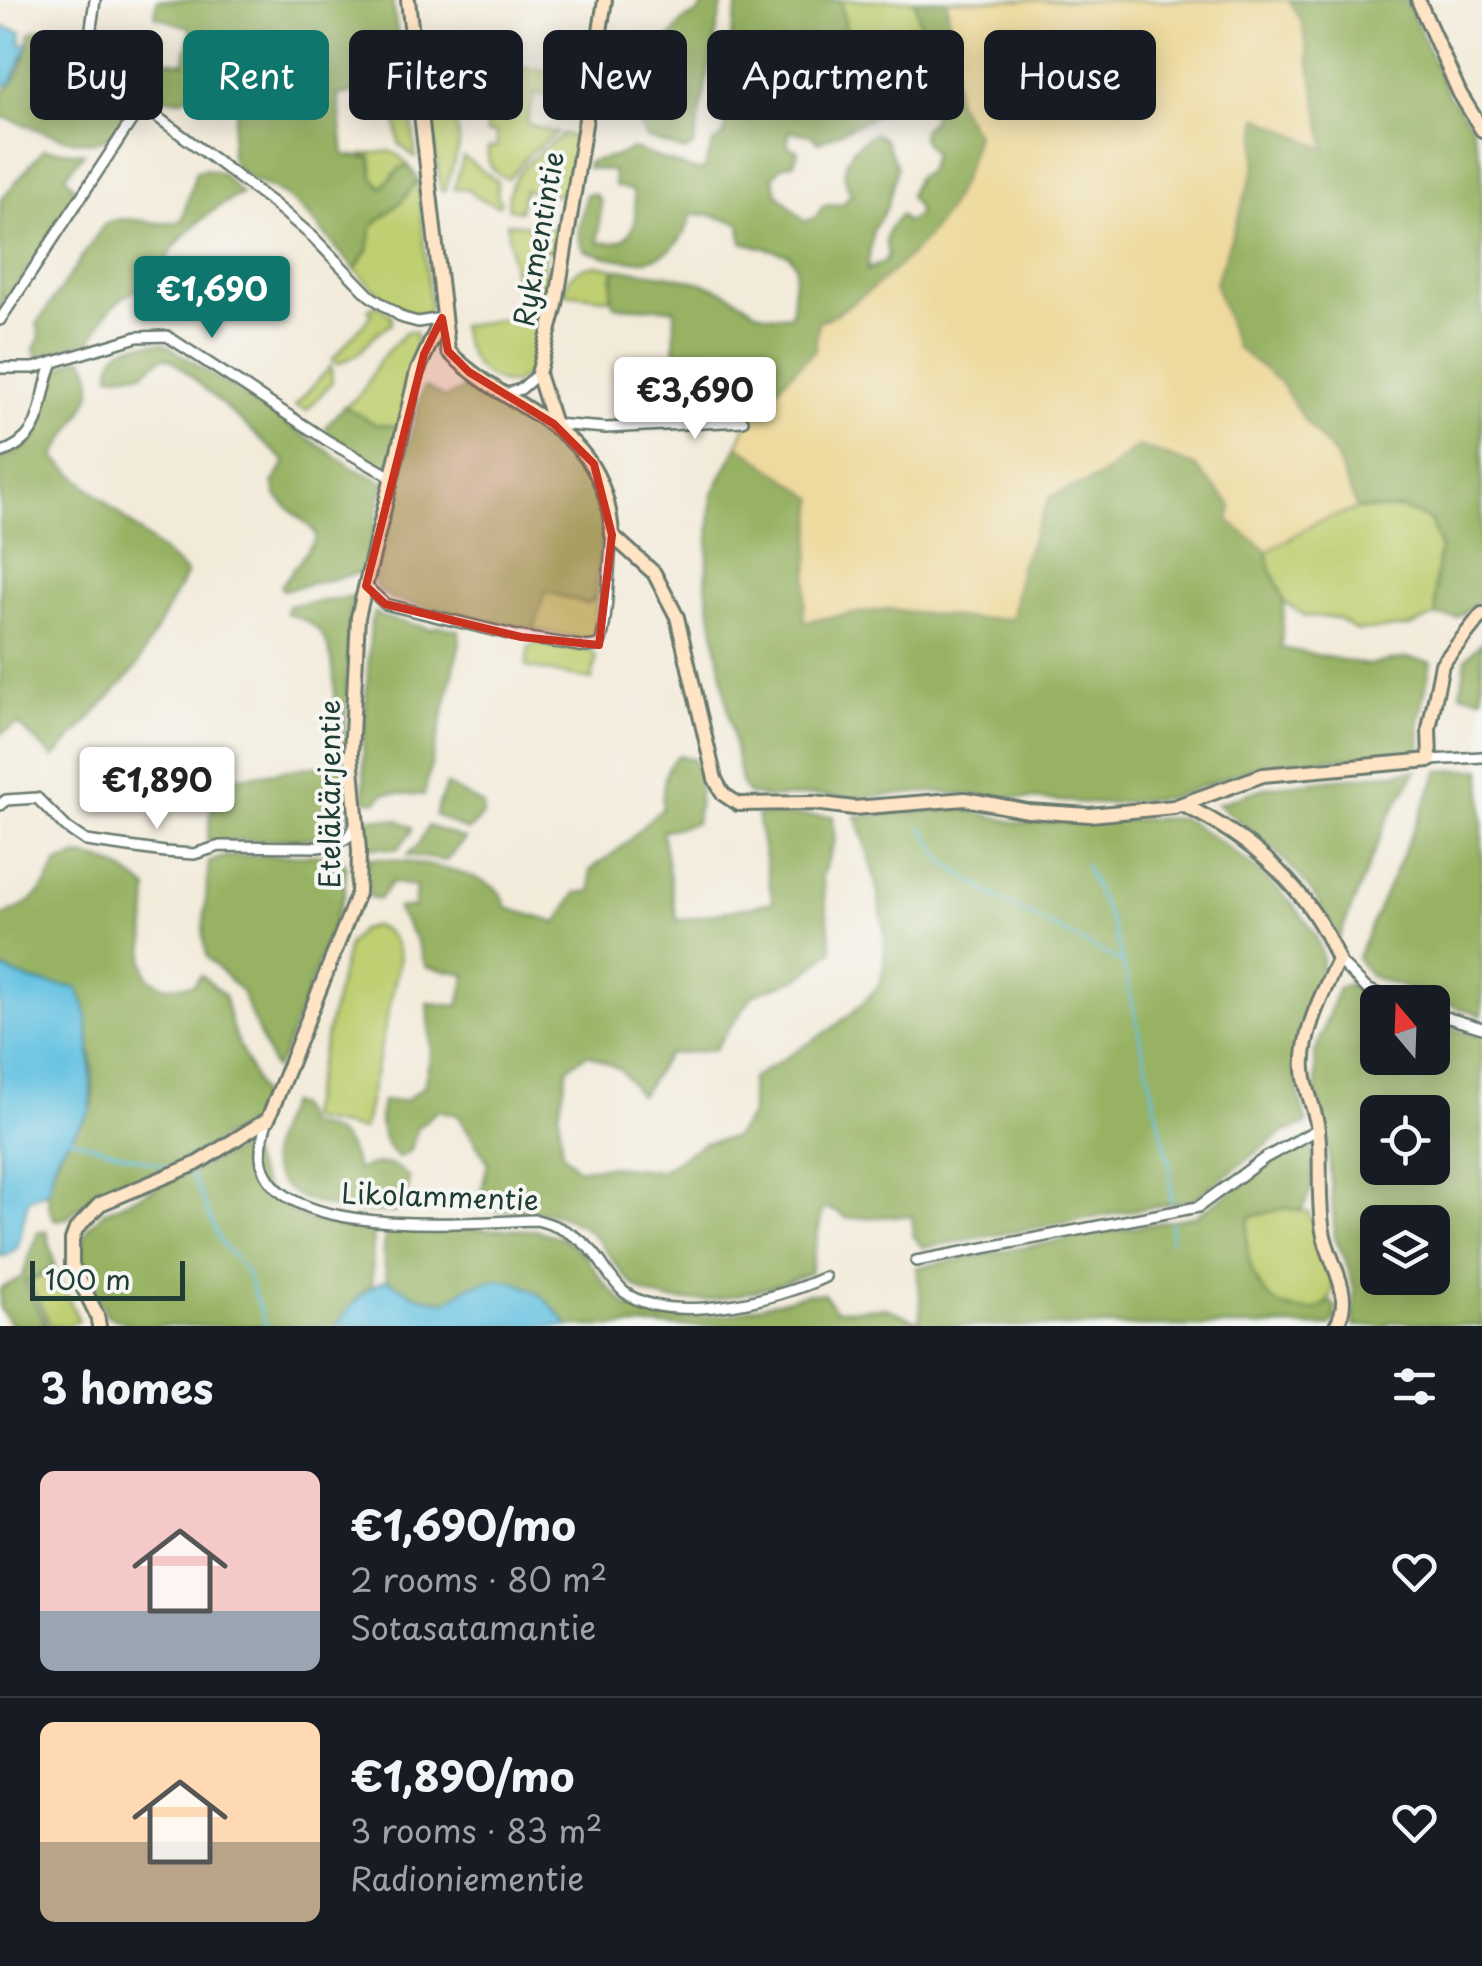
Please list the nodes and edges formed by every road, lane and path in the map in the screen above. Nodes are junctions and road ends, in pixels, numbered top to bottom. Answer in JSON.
{"nodes":[{"id":1,"x":96,"y":0,"type":"edge"},
{"id":2,"x":408,"y":0,"type":"edge"},
{"id":3,"x":605,"y":0,"type":"edge"},
{"id":4,"x":1418,"y":0,"type":"edge"},
{"id":5,"x":91,"y":30,"type":"edge"},
{"id":6,"x":132,"y":120,"type":"edge"},
{"id":7,"x":160,"y":120,"type":"edge"},
{"id":8,"x":1482,"y":130,"type":"edge"},
{"id":9,"x":442,"y":318,"type":"junction"},
{"id":10,"x":0,"y":320,"type":"edge"},
{"id":11,"x":53,"y":362,"type":"junction"},
{"id":12,"x":0,"y":368,"type":"edge"},
{"id":13,"x":538,"y":374,"type":"junction"},
{"id":14,"x":505,"y":394,"type":"junction"},
{"id":15,"x":743,"y":422,"type":"dead end"},
{"id":16,"x":554,"y":424,"type":"junction"},
{"id":17,"x":0,"y":452,"type":"edge"},
{"id":18,"x":393,"y":478,"type":"junction"},
{"id":19,"x":612,"y":535,"type":"junction"},
{"id":20,"x":366,"y":586,"type":"junction"},
{"id":21,"x":1482,"y":614,"type":"edge"},
{"id":22,"x":1482,"y":757,"type":"edge"},
{"id":23,"x":1430,"y":760,"type":"junction"},
{"id":24,"x":0,"y":805,"type":"edge"},
{"id":25,"x":1184,"y":805,"type":"junction"},
{"id":26,"x":356,"y":824,"type":"junction"},
{"id":27,"x":1338,"y":960,"type":"junction"},
{"id":28,"x":1364,"y":985,"type":"edge"},
{"id":29,"x":1450,"y":1018,"type":"edge"},
{"id":30,"x":1482,"y":1028,"type":"edge"},
{"id":31,"x":268,"y":1119,"type":"junction"},
{"id":32,"x":1318,"y":1129,"type":"junction"},
{"id":33,"x":916,"y":1262,"type":"dead end"},
{"id":34,"x":825,"y":1277,"type":"dead end"},
{"id":35,"x":98,"y":1326,"type":"edge"},
{"id":36,"x":1336,"y":1326,"type":"edge"}],
"edges":[{"from":1,"to":5,"type":"street"},
{"from":2,"to":9,"type":"street"},
{"from":3,"to":13,"type":"street","name":"Rykmentintie"},
{"from":4,"to":8,"type":"street"},
{"from":6,"to":10,"type":"street"},
{"from":7,"to":9,"type":"street"},
{"from":9,"to":14,"type":"street"},
{"from":9,"to":18,"type":"street","name":"Eteläkärjentie"},
{"from":11,"to":12,"type":"street"},
{"from":11,"to":17,"type":"street"},
{"from":11,"to":18,"type":"street"},
{"from":13,"to":14,"type":"street"},
{"from":13,"to":16,"type":"street"},
{"from":14,"to":16,"type":"street"},
{"from":15,"to":16,"type":"street"},
{"from":16,"to":19,"type":"street"},
{"from":18,"to":20,"type":"street","name":"Eteläkärjentie"},
{"from":19,"to":20,"type":"street"},
{"from":19,"to":25,"type":"street"},
{"from":20,"to":26,"type":"street","name":"Eteläkärjentie"},
{"from":21,"to":23,"type":"street"},
{"from":22,"to":23,"type":"street"},
{"from":23,"to":25,"type":"street"},
{"from":24,"to":26,"type":"street"},
{"from":25,"to":27,"type":"street"},
{"from":26,"to":31,"type":"street","name":"Eteläkärjentie"},
{"from":27,"to":28,"type":"street"},
{"from":27,"to":32,"type":"street"},
{"from":29,"to":30,"type":"street"},
{"from":31,"to":34,"type":"street","name":"Likolammentie"},
{"from":31,"to":35,"type":"street"},
{"from":32,"to":33,"type":"street"},
{"from":32,"to":36,"type":"street"}]}
